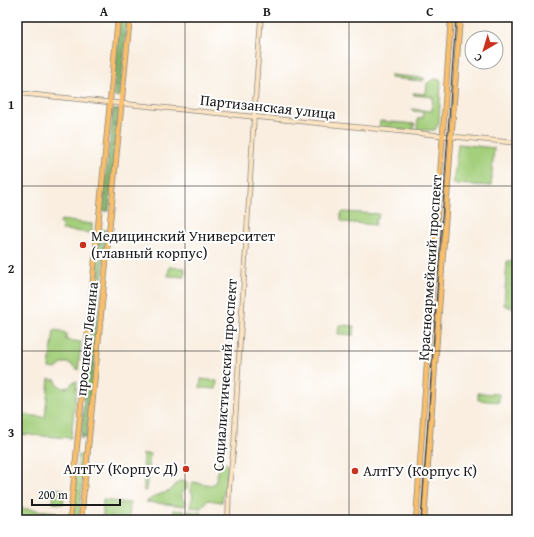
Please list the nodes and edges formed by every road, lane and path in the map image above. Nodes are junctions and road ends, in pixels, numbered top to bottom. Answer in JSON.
{"nodes":[{"id":1,"x":118,"y":17,"type":"edge"},
{"id":2,"x":130,"y":17,"type":"edge"},
{"id":3,"x":261,"y":17,"type":"edge"},
{"id":4,"x":451,"y":17,"type":"edge"},
{"id":5,"x":460,"y":17,"type":"edge"},
{"id":6,"x":449,"y":57,"type":"junction"},
{"id":7,"x":457,"y":58,"type":"junction"},
{"id":8,"x":17,"y":93,"type":"edge"},
{"id":9,"x":110,"y":102,"type":"junction"},
{"id":10,"x":122,"y":103,"type":"junction"},
{"id":11,"x":254,"y":118,"type":"junction"},
{"id":12,"x":444,"y":136,"type":"junction"},
{"id":13,"x":452,"y":137,"type":"junction"},
{"id":14,"x":517,"y":143,"type":"edge"},
{"id":15,"x":433,"y":276,"type":"junction"},
{"id":16,"x":441,"y":277,"type":"junction"},
{"id":17,"x":70,"y":520,"type":"edge"},
{"id":18,"x":81,"y":520,"type":"edge"},
{"id":19,"x":228,"y":520,"type":"edge"},
{"id":20,"x":416,"y":520,"type":"edge"},
{"id":21,"x":424,"y":520,"type":"edge"}],
"edges":[{"from":1,"to":9,"type":"main road","name":"проспект Ленина"},
{"from":2,"to":10,"type":"main road","name":"проспект Ленина"},
{"from":3,"to":11,"type":"street","name":"Социалистический проспект"},
{"from":4,"to":6,"type":"main road","name":"Красноармейский проспект"},
{"from":5,"to":7,"type":"main road","name":"Красноармейский проспект"},
{"from":6,"to":7,"type":"main road"},
{"from":6,"to":12,"type":"main road","name":"Красноармейский проспект"},
{"from":7,"to":13,"type":"main road","name":"Красноармейский проспект"},
{"from":8,"to":9,"type":"street","name":"Партизанская улица"},
{"from":9,"to":10,"type":"street","name":"Партизанская улица"},
{"from":9,"to":17,"type":"main road","name":"проспект Ленина"},
{"from":10,"to":11,"type":"street","name":"Партизанская улица"},
{"from":10,"to":18,"type":"main road","name":"проспект Ленина"},
{"from":11,"to":12,"type":"street","name":"Партизанская улица"},
{"from":11,"to":19,"type":"street","name":"Социалистический проспект"},
{"from":12,"to":13,"type":"street","name":"Партизанская улица"},
{"from":12,"to":15,"type":"main road","name":"Красноармейский проспект"},
{"from":13,"to":14,"type":"street","name":"Партизанская улица"},
{"from":13,"to":16,"type":"main road","name":"Красноармейский проспект"},
{"from":15,"to":16,"type":"main road"},
{"from":15,"to":20,"type":"main road","name":"Красноармейский проспект"},
{"from":16,"to":21,"type":"main road","name":"Красноармейский проспект"}]}
